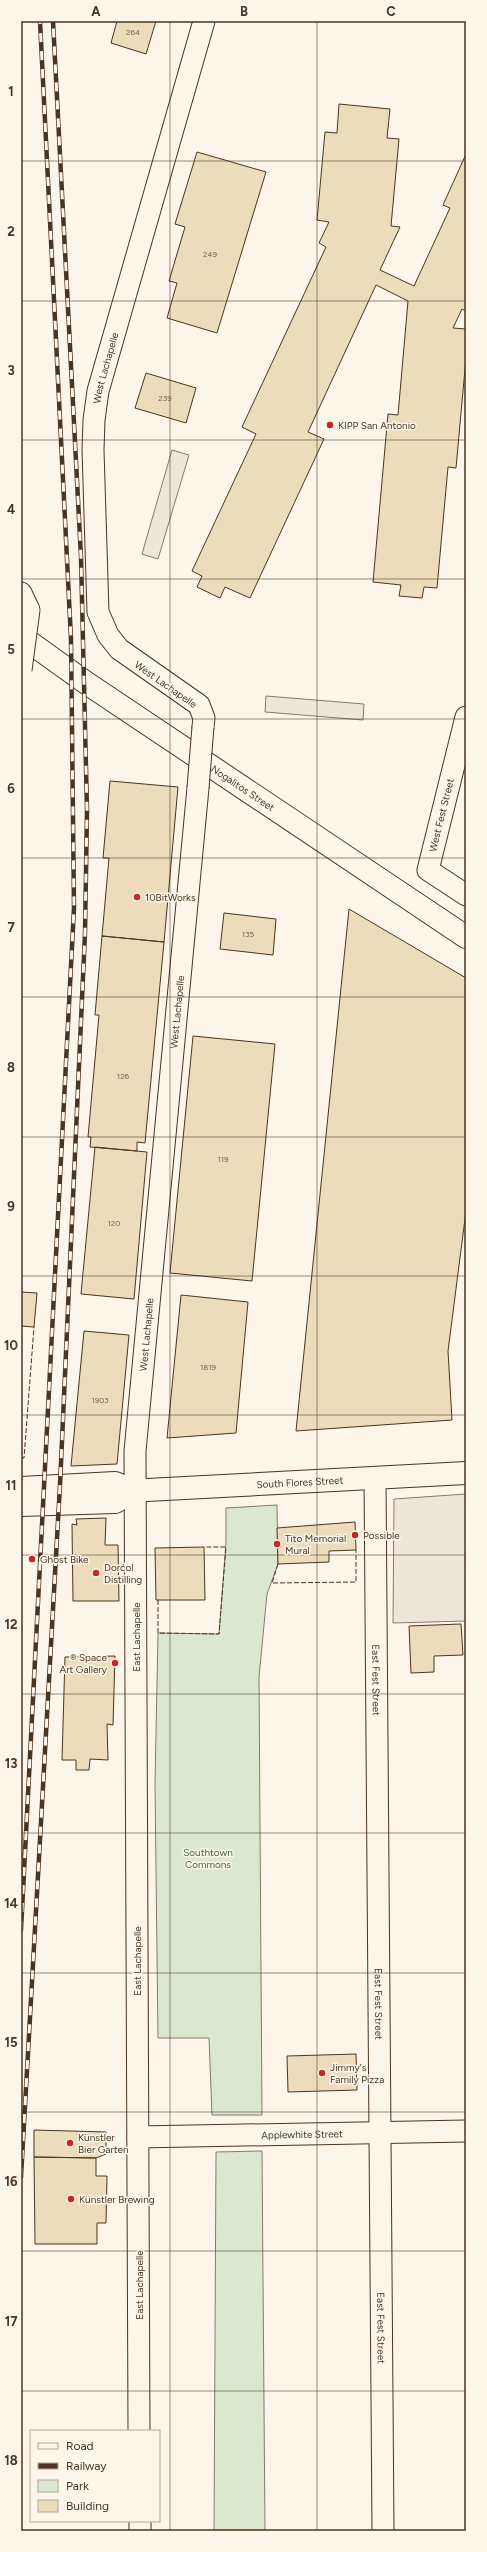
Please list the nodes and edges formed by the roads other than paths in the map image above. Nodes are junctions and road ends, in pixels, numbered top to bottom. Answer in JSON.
{"nodes":[{"id":1,"x":204,"y":21,"type":"edge"},
{"id":2,"x":25,"y":601,"type":"edge"},
{"id":3,"x":21,"y":636,"type":"edge"},
{"id":4,"x":21,"y":671,"type":"edge"},
{"id":5,"x":466,"y":716,"type":"edge"},
{"id":6,"x":466,"y":895,"type":"edge"},
{"id":7,"x":466,"y":938,"type":"edge"},
{"id":8,"x":466,"y":1473,"type":"edge"},
{"id":9,"x":374,"y":1478,"type":"junction"},
{"id":10,"x":21,"y":1488,"type":"edge"},
{"id":11,"x":135,"y":1491,"type":"junction"},
{"id":12,"x":21,"y":1505,"type":"edge"},
{"id":13,"x":466,"y":2131,"type":"edge"},
{"id":14,"x":380,"y":2133,"type":"junction"},
{"id":15,"x":138,"y":2137,"type":"junction"},
{"id":16,"x":140,"y":2430,"type":"edge"},
{"id":17,"x":383,"y":2531,"type":"edge"}],
"edges":[{"from":1,"to":11,"type":"street","name":"West Lachapelle","bridge":true},
{"from":2,"to":4,"type":"street","bridge":true},
{"from":3,"to":7,"type":"main road","name":"Nogalitos Street"},
{"from":5,"to":6,"type":"street","name":"West Fest Street"},
{"from":8,"to":9,"type":"main road","name":"South Flores Street"},
{"from":9,"to":11,"type":"main road","name":"South Flores Street"},
{"from":9,"to":14,"type":"street","name":"East Fest Street"},
{"from":10,"to":11,"type":"main road","name":"South Flores Street"},
{"from":11,"to":12,"type":"main road","name":"South Flores Street"},
{"from":11,"to":15,"type":"street","name":"East Lachapelle"},
{"from":13,"to":14,"type":"street","name":"Applewhite Street"},
{"from":14,"to":15,"type":"street","name":"Applewhite Street"},
{"from":14,"to":17,"type":"street","name":"East Fest Street"},
{"from":15,"to":16,"type":"street","name":"East Lachapelle"}]}
